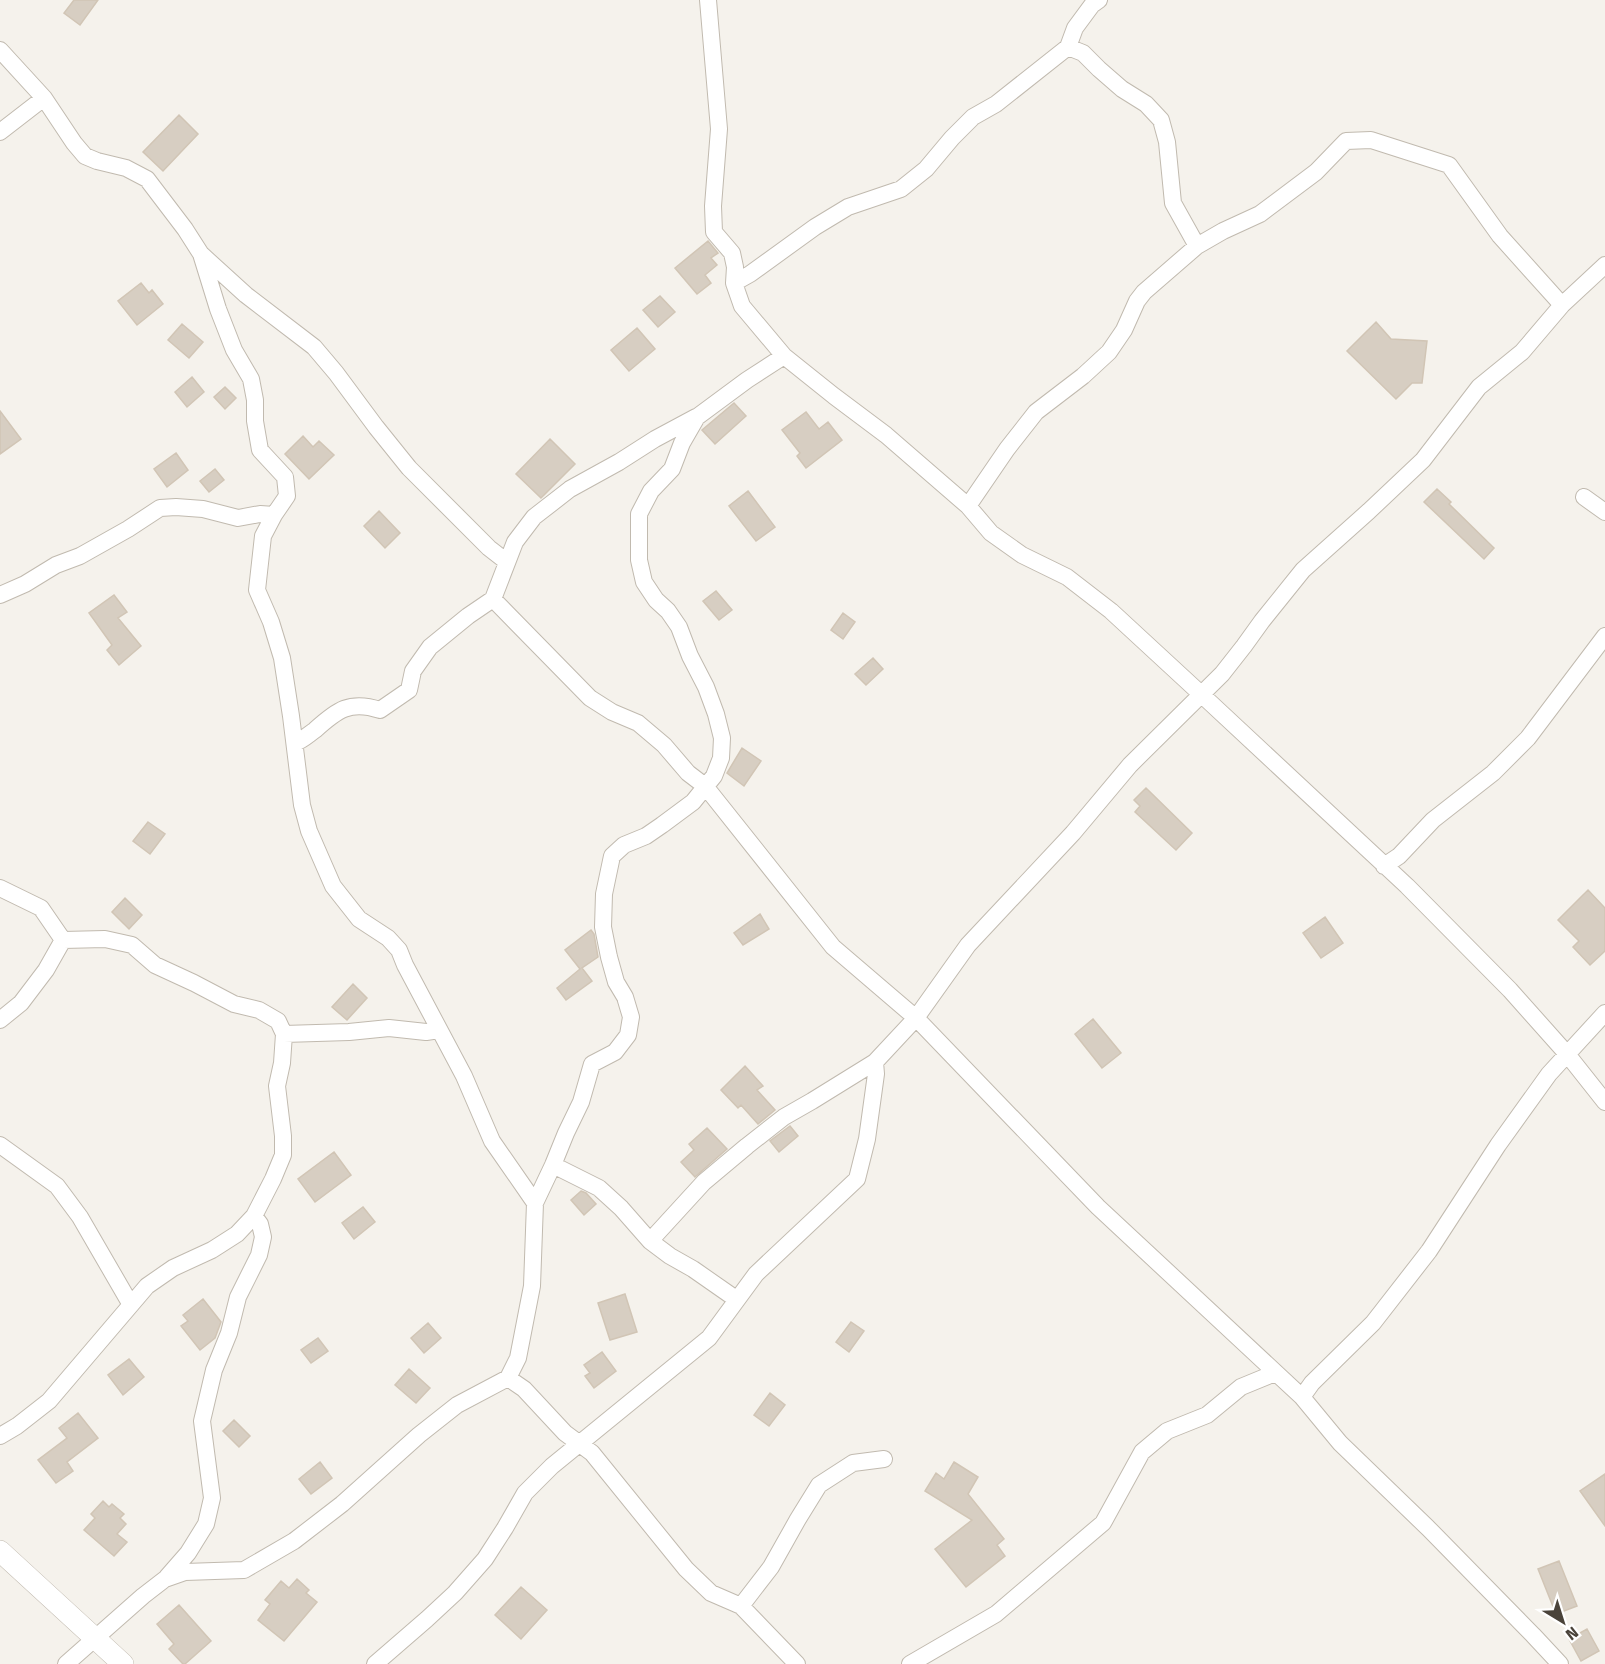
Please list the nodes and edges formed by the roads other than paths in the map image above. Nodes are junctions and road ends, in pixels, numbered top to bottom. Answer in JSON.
{"nodes":[{"id":1,"x":708,"y":0,"type":"edge"},
{"id":2,"x":1099,"y":0,"type":"edge"},
{"id":3,"x":1068,"y":47,"type":"junction"},
{"id":4,"x":0,"y":50,"type":"edge"},
{"id":5,"x":44,"y":98,"type":"junction"},
{"id":6,"x":0,"y":132,"type":"edge"},
{"id":7,"x":1197,"y":246,"type":"junction"},
{"id":8,"x":201,"y":254,"type":"junction"},
{"id":9,"x":1605,"y":266,"type":"edge"},
{"id":10,"x":734,"y":283,"type":"junction"},
{"id":11,"x":1562,"y":305,"type":"junction"},
{"id":12,"x":784,"y":356,"type":"junction"},
{"id":13,"x":697,"y":417,"type":"junction"},
{"id":14,"x":1584,"y":497,"type":"dead end"},
{"id":15,"x":968,"y":506,"type":"junction"},
{"id":16,"x":1605,"y":512,"type":"edge"},
{"id":17,"x":274,"y":515,"type":"junction"},
{"id":18,"x":507,"y":562,"type":"junction"},
{"id":19,"x":0,"y":595,"type":"edge"},
{"id":20,"x":493,"y":599,"type":"junction"},
{"id":21,"x":1605,"y":636,"type":"edge"},
{"id":22,"x":1202,"y":695,"type":"junction"},
{"id":23,"x":295,"y":743,"type":"junction"},
{"id":24,"x":705,"y":786,"type":"junction"},
{"id":25,"x":1384,"y":866,"type":"junction"},
{"id":26,"x":0,"y":888,"type":"edge"},
{"id":27,"x":63,"y":940,"type":"junction"},
{"id":28,"x":1605,"y":1013,"type":"edge"},
{"id":29,"x":916,"y":1018,"type":"junction"},
{"id":30,"x":0,"y":1020,"type":"edge"},
{"id":31,"x":439,"y":1030,"type":"junction"},
{"id":32,"x":284,"y":1034,"type":"junction"},
{"id":33,"x":1566,"y":1054,"type":"junction"},
{"id":34,"x":875,"y":1062,"type":"junction"},
{"id":35,"x":1605,"y":1102,"type":"edge"},
{"id":36,"x":0,"y":1144,"type":"edge"},
{"id":37,"x":554,"y":1165,"type":"junction"},
{"id":38,"x":535,"y":1203,"type":"junction"},
{"id":39,"x":254,"y":1216,"type":"junction"},
{"id":40,"x":650,"y":1241,"type":"junction"},
{"id":41,"x":736,"y":1299,"type":"junction"},
{"id":42,"x":131,"y":1305,"type":"junction"},
{"id":43,"x":1275,"y":1373,"type":"junction"},
{"id":44,"x":508,"y":1378,"type":"junction"},
{"id":45,"x":1302,"y":1397,"type":"junction"},
{"id":46,"x":0,"y":1436,"type":"edge"},
{"id":47,"x":580,"y":1444,"type":"junction"},
{"id":48,"x":884,"y":1459,"type":"dead end"},
{"id":49,"x":0,"y":1551,"type":"edge"},
{"id":50,"x":165,"y":1579,"type":"junction"},
{"id":51,"x":741,"y":1606,"type":"junction"},
{"id":52,"x":94,"y":1638,"type":"junction"},
{"id":53,"x":66,"y":1664,"type":"edge"},
{"id":54,"x":123,"y":1664,"type":"edge"},
{"id":55,"x":375,"y":1664,"type":"edge"},
{"id":56,"x":796,"y":1664,"type":"edge"},
{"id":57,"x":910,"y":1664,"type":"edge"},
{"id":58,"x":1560,"y":1664,"type":"edge"}],
"edges":[{"from":1,"to":10,"type":"street"},
{"from":2,"to":3,"type":"street"},
{"from":3,"to":7,"type":"street"},
{"from":3,"to":10,"type":"street"},
{"from":4,"to":5,"type":"street"},
{"from":5,"to":6,"type":"street"},
{"from":5,"to":8,"type":"street"},
{"from":7,"to":11,"type":"street"},
{"from":7,"to":15,"type":"street"},
{"from":8,"to":17,"type":"street"},
{"from":8,"to":18,"type":"street"},
{"from":9,"to":11,"type":"street"},
{"from":10,"to":12,"type":"street"},
{"from":11,"to":22,"type":"street"},
{"from":12,"to":13,"type":"street"},
{"from":12,"to":15,"type":"street"},
{"from":13,"to":18,"type":"street"},
{"from":13,"to":24,"type":"street"},
{"from":14,"to":16,"type":"street"},
{"from":15,"to":22,"type":"street"},
{"from":17,"to":19,"type":"street"},
{"from":17,"to":23,"type":"street"},
{"from":18,"to":20,"type":"street"},
{"from":20,"to":23,"type":"street"},
{"from":20,"to":24,"type":"street"},
{"from":21,"to":25,"type":"street"},
{"from":22,"to":25,"type":"street"},
{"from":22,"to":29,"type":"street"},
{"from":23,"to":31,"type":"street"},
{"from":24,"to":29,"type":"street"},
{"from":24,"to":37,"type":"street"},
{"from":25,"to":33,"type":"street"},
{"from":26,"to":27,"type":"street"},
{"from":27,"to":30,"type":"street"},
{"from":27,"to":32,"type":"street"},
{"from":28,"to":33,"type":"street"},
{"from":29,"to":34,"type":"street"},
{"from":29,"to":43,"type":"street"},
{"from":31,"to":32,"type":"street"},
{"from":31,"to":38,"type":"street"},
{"from":32,"to":39,"type":"street"},
{"from":33,"to":35,"type":"street"},
{"from":33,"to":45,"type":"street"},
{"from":34,"to":40,"type":"street"},
{"from":34,"to":41,"type":"street"},
{"from":36,"to":42,"type":"street"},
{"from":37,"to":38,"type":"street"},
{"from":37,"to":40,"type":"street"},
{"from":38,"to":44,"type":"street"},
{"from":39,"to":42,"type":"street"},
{"from":39,"to":50,"type":"street"},
{"from":40,"to":41,"type":"street"},
{"from":41,"to":47,"type":"street"},
{"from":42,"to":46,"type":"street"},
{"from":43,"to":45,"type":"street"},
{"from":43,"to":57,"type":"street"},
{"from":44,"to":47,"type":"street"},
{"from":44,"to":50,"type":"street"},
{"from":45,"to":58,"type":"street"},
{"from":47,"to":51,"type":"street"},
{"from":47,"to":55,"type":"street"},
{"from":48,"to":51,"type":"street"},
{"from":49,"to":52,"type":"street"},
{"from":50,"to":52,"type":"street"},
{"from":51,"to":56,"type":"street"},
{"from":52,"to":53,"type":"street"},
{"from":52,"to":54,"type":"street"}]}
